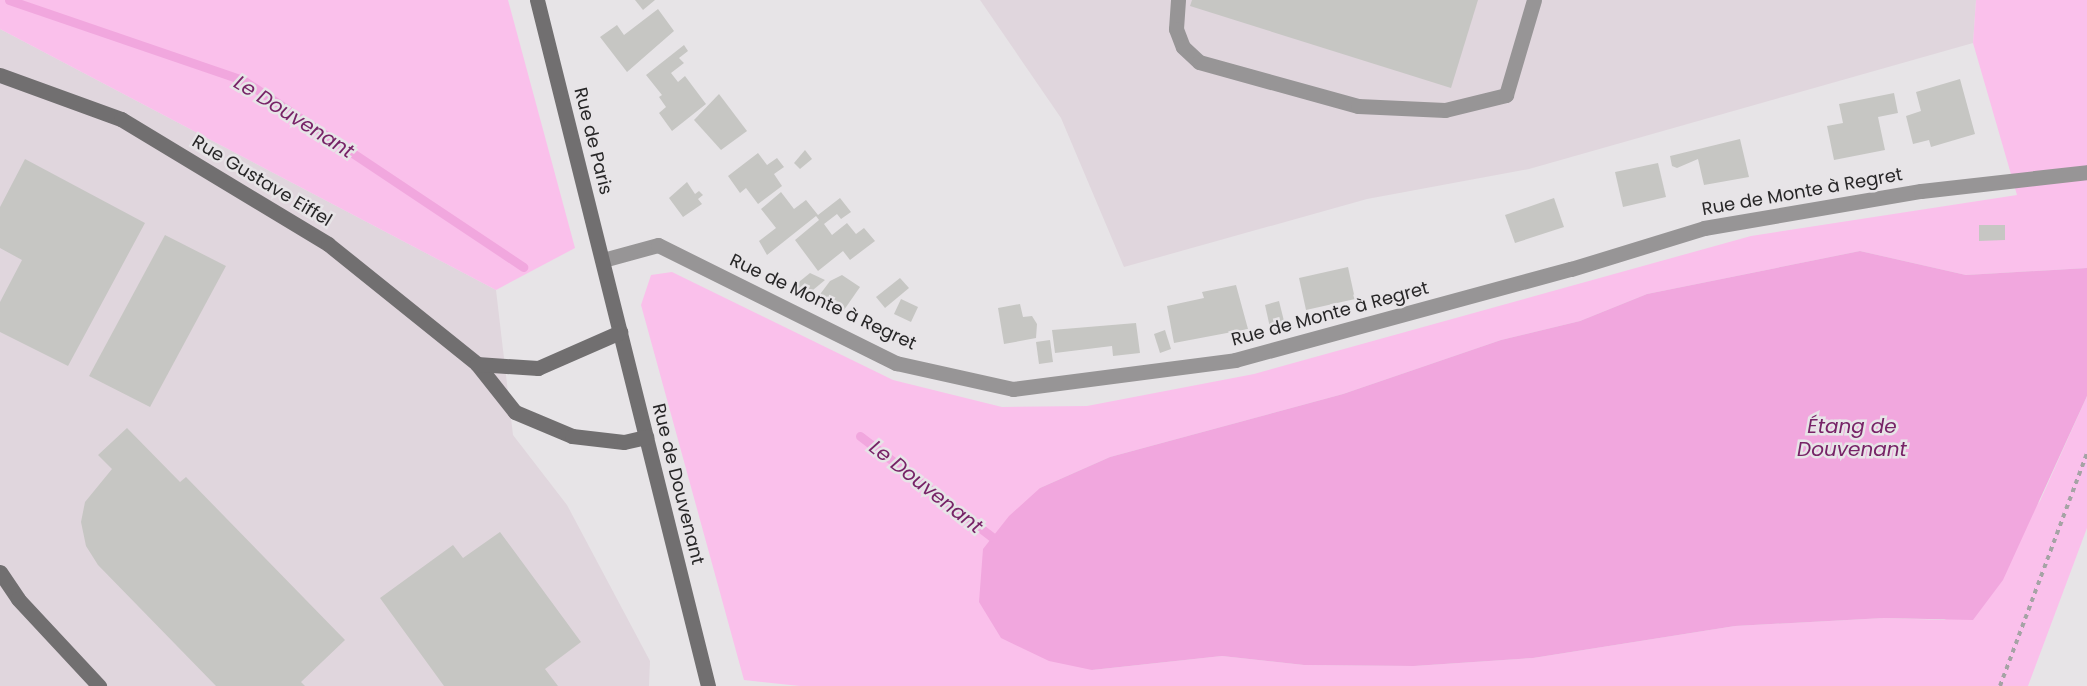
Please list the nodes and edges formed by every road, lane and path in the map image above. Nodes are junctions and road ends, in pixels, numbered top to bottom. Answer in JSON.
{"nodes":[{"id":1,"x":537,"y":0,"type":"edge"},
{"id":2,"x":1178,"y":0,"type":"edge"},
{"id":3,"x":1534,"y":0,"type":"edge"},
{"id":4,"x":0,"y":75,"type":"edge"},
{"id":5,"x":2087,"y":172,"type":"edge"},
{"id":6,"x":603,"y":260,"type":"junction"},
{"id":7,"x":610,"y":291,"type":"joint"},
{"id":8,"x":620,"y":332,"type":"junction"},
{"id":9,"x":477,"y":364,"type":"junction"},
{"id":10,"x":646,"y":437,"type":"junction"},
{"id":11,"x":2087,"y":453,"type":"edge"},
{"id":12,"x":0,"y":572,"type":"edge"},
{"id":13,"x":99,"y":686,"type":"edge"},
{"id":14,"x":708,"y":686,"type":"edge"},
{"id":15,"x":2000,"y":686,"type":"edge"}],
"edges":[{"from":1,"to":6,"type":"street","name":"Rue de Paris"},
{"from":2,"to":3,"type":"street"},
{"from":4,"to":9,"type":"street","name":"Rue Gustave Eiffel"},
{"from":5,"to":6,"type":"street","name":"Rue de Monte à Regret"},
{"from":6,"to":7,"type":"street","name":"Rue de Paris"},
{"from":7,"to":8,"type":"street","name":"Rue de Douvenant"},
{"from":8,"to":9,"type":"street"},
{"from":8,"to":10,"type":"street","name":"Rue de Douvenant"},
{"from":9,"to":10,"type":"street","name":"Rue Gustave Eiffel"},
{"from":10,"to":14,"type":"street","name":"Rue de Douvenant"},
{"from":11,"to":15,"type":"path"},
{"from":12,"to":13,"type":"street"}]}
